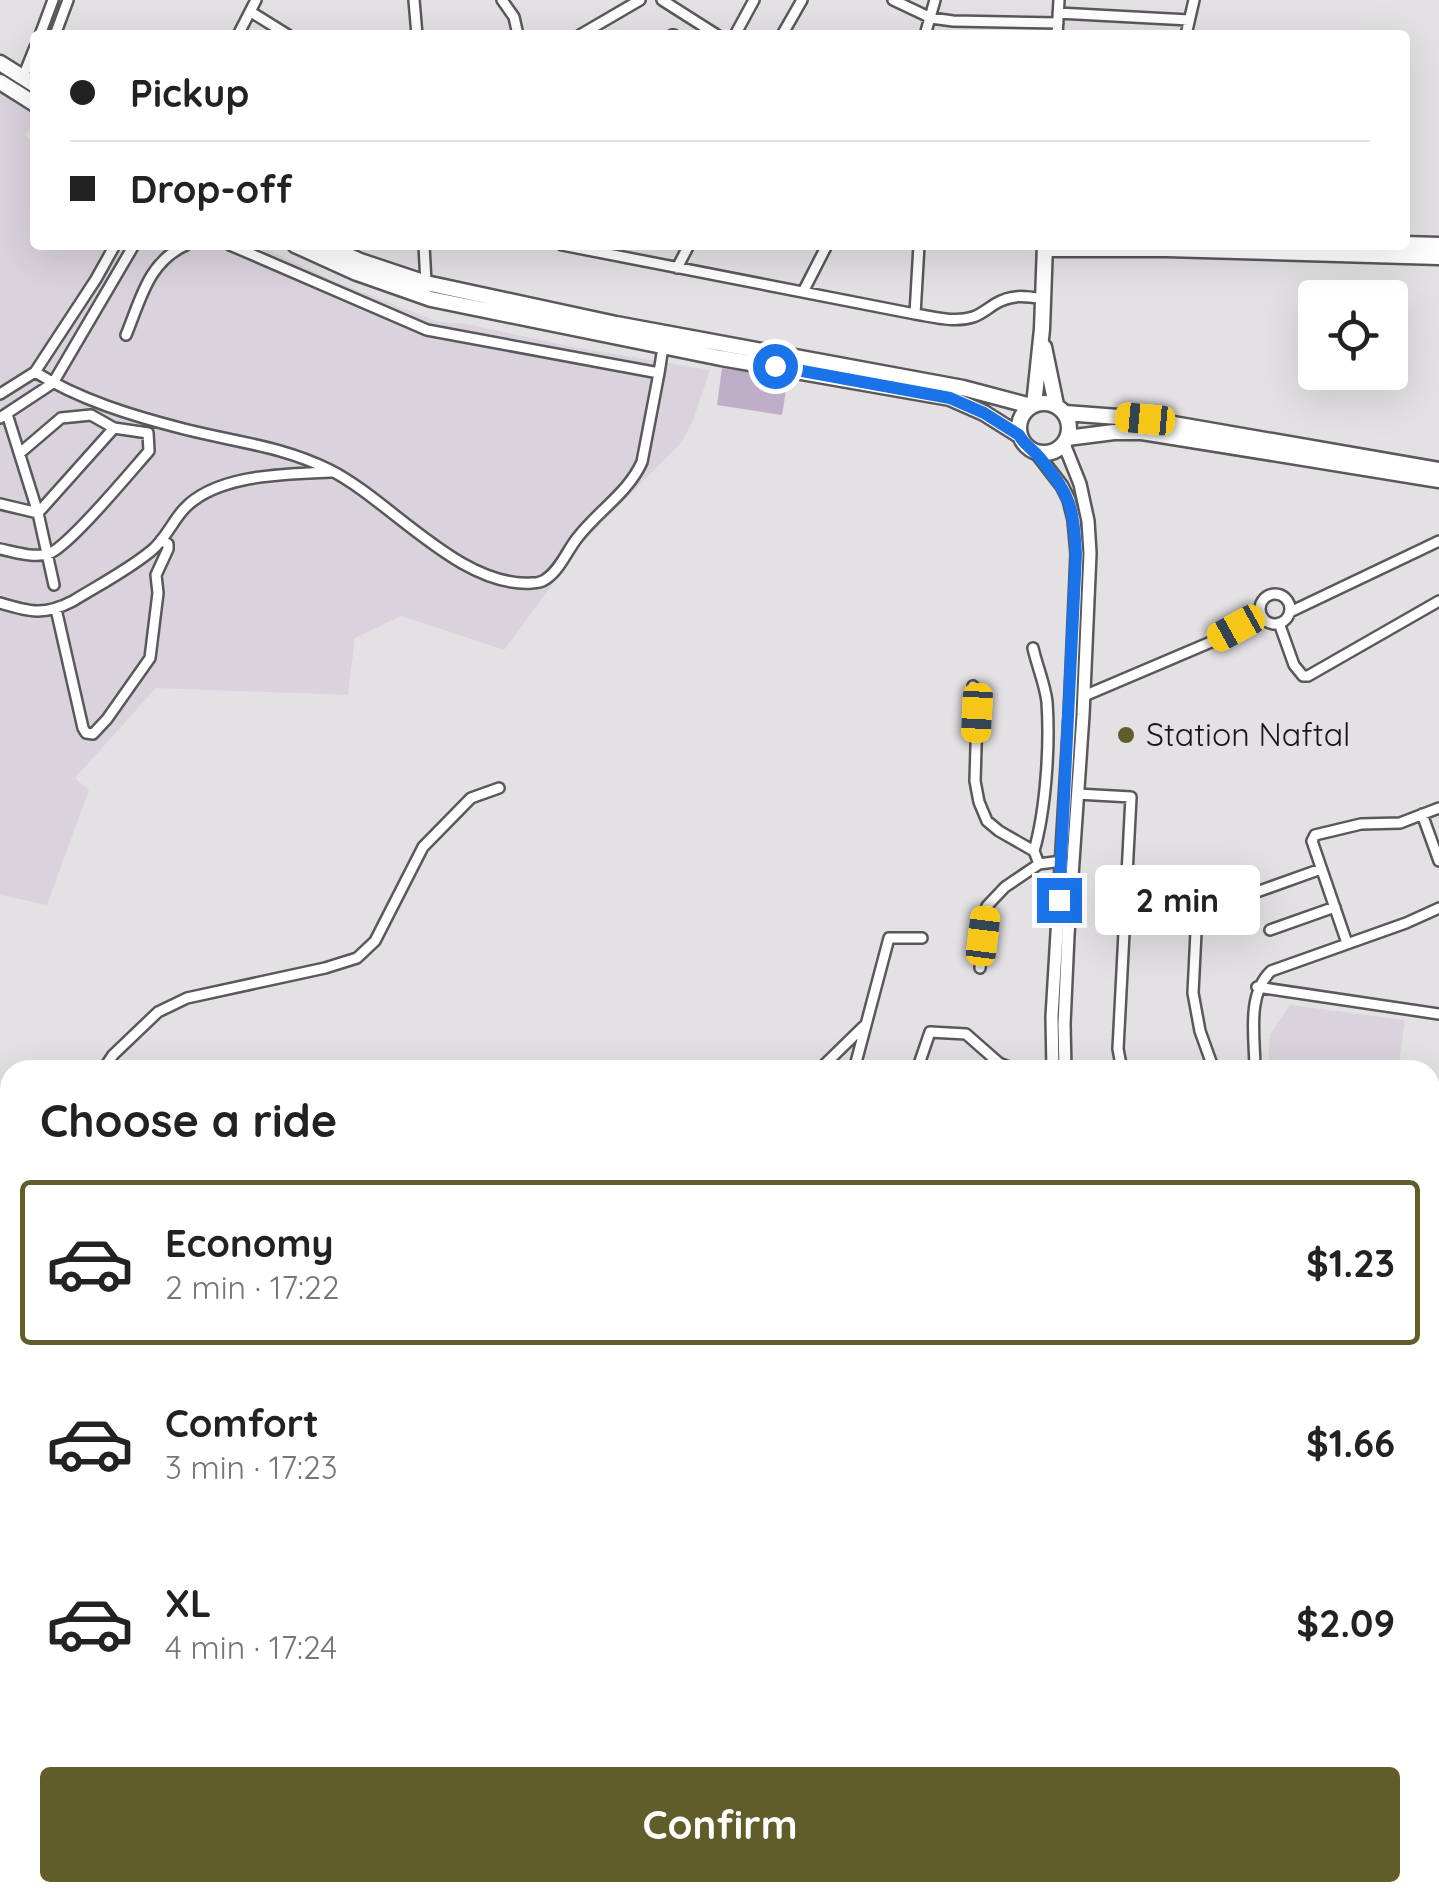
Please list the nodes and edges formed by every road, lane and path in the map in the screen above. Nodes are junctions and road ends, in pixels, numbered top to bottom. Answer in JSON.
{"nodes":[{"id":1,"x":53,"y":0,"type":"edge"},
{"id":2,"x":68,"y":0,"type":"edge"},
{"id":3,"x":256,"y":0,"type":"edge"},
{"id":4,"x":414,"y":0,"type":"edge"},
{"id":5,"x":502,"y":0,"type":"edge"},
{"id":6,"x":640,"y":0,"type":"edge"},
{"id":7,"x":662,"y":0,"type":"edge"},
{"id":8,"x":754,"y":0,"type":"edge"},
{"id":9,"x":802,"y":0,"type":"edge"},
{"id":10,"x":893,"y":0,"type":"edge"},
{"id":11,"x":935,"y":0,"type":"edge"},
{"id":12,"x":1059,"y":0,"type":"edge"},
{"id":13,"x":1194,"y":0,"type":"edge"},
{"id":14,"x":251,"y":12,"type":"junction"},
{"id":15,"x":931,"y":18,"type":"junction"},
{"id":16,"x":1058,"y":18,"type":"junction"},
{"id":17,"x":1189,"y":20,"type":"junction"},
{"id":18,"x":42,"y":30,"type":"edge"},
{"id":19,"x":56,"y":30,"type":"edge"},
{"id":20,"x":241,"y":30,"type":"edge"},
{"id":21,"x":280,"y":30,"type":"edge"},
{"id":22,"x":416,"y":30,"type":"edge"},
{"id":23,"x":517,"y":30,"type":"edge"},
{"id":24,"x":589,"y":30,"type":"edge"},
{"id":25,"x":709,"y":30,"type":"edge"},
{"id":26,"x":738,"y":30,"type":"edge"},
{"id":27,"x":785,"y":30,"type":"edge"},
{"id":28,"x":927,"y":30,"type":"edge"},
{"id":29,"x":1057,"y":30,"type":"edge"},
{"id":30,"x":1187,"y":30,"type":"edge"},
{"id":31,"x":0,"y":63,"type":"edge"},
{"id":32,"x":30,"y":81,"type":"edge"},
{"id":33,"x":0,"y":82,"type":"edge"},
{"id":34,"x":30,"y":101,"type":"edge"},
{"id":35,"x":1410,"y":244,"type":"edge"},
{"id":36,"x":1439,"y":246,"type":"edge"},
{"id":37,"x":113,"y":250,"type":"edge"},
{"id":38,"x":131,"y":250,"type":"edge"},
{"id":39,"x":178,"y":250,"type":"edge"},
{"id":40,"x":242,"y":250,"type":"edge"},
{"id":41,"x":306,"y":250,"type":"edge"},
{"id":42,"x":335,"y":250,"type":"edge"},
{"id":43,"x":424,"y":250,"type":"edge"},
{"id":44,"x":587,"y":250,"type":"edge"},
{"id":45,"x":686,"y":250,"type":"edge"},
{"id":46,"x":824,"y":250,"type":"edge"},
{"id":47,"x":919,"y":250,"type":"edge"},
{"id":48,"x":1045,"y":250,"type":"edge"},
{"id":49,"x":1316,"y":250,"type":"edge"},
{"id":50,"x":1439,"y":256,"type":"edge"},
{"id":51,"x":677,"y":268,"type":"junction"},
{"id":52,"x":426,"y":283,"type":"junction"},
{"id":53,"x":803,"y":292,"type":"junction"},
{"id":54,"x":1043,"y":299,"type":"junction"},
{"id":55,"x":915,"y":314,"type":"junction"},
{"id":56,"x":1042,"y":329,"type":"junction"},
{"id":57,"x":126,"y":335,"type":"dead end"},
{"id":58,"x":663,"y":347,"type":"junction"},
{"id":59,"x":35,"y":372,"type":"junction"},
{"id":60,"x":659,"y":373,"type":"junction"},
{"id":61,"x":53,"y":383,"type":"junction"},
{"id":62,"x":0,"y":394,"type":"edge"},
{"id":63,"x":1032,"y":405,"type":"junction"},
{"id":64,"x":1060,"y":409,"type":"junction"},
{"id":65,"x":4,"y":416,"type":"edge"},
{"id":66,"x":114,"y":428,"type":"junction"},
{"id":67,"x":1019,"y":435,"type":"junction"},
{"id":68,"x":1066,"y":441,"type":"junction"},
{"id":69,"x":1035,"y":452,"type":"junction"},
{"id":70,"x":20,"y":453,"type":"junction"},
{"id":71,"x":1439,"y":470,"type":"edge"},
{"id":72,"x":334,"y":472,"type":"junction"},
{"id":73,"x":1439,"y":480,"type":"edge"},
{"id":74,"x":0,"y":504,"type":"edge"},
{"id":75,"x":38,"y":513,"type":"junction"},
{"id":76,"x":162,"y":540,"type":"junction"},
{"id":77,"x":1439,"y":542,"type":"edge"},
{"id":78,"x":0,"y":549,"type":"edge"},
{"id":79,"x":47,"y":554,"type":"junction"},
{"id":80,"x":54,"y":585,"type":"dead end"},
{"id":81,"x":1439,"y":602,"type":"edge"},
{"id":82,"x":0,"y":603,"type":"edge"},
{"id":83,"x":56,"y":609,"type":"junction"},
{"id":84,"x":1290,"y":612,"type":"junction"},
{"id":85,"x":1261,"y":615,"type":"junction"},
{"id":86,"x":1279,"y":624,"type":"junction"},
{"id":87,"x":1032,"y":648,"type":"dead end"},
{"id":88,"x":973,"y":686,"type":"dead end"},
{"id":89,"x":1084,"y":696,"type":"junction"},
{"id":90,"x":499,"y":788,"type":"dead end"},
{"id":91,"x":1077,"y":794,"type":"junction"},
{"id":92,"x":1439,"y":808,"type":"edge"},
{"id":93,"x":1422,"y":814,"type":"junction"},
{"id":94,"x":1034,"y":850,"type":"junction"},
{"id":95,"x":1062,"y":860,"type":"junction"},
{"id":96,"x":1439,"y":861,"type":"edge"},
{"id":97,"x":1040,"y":864,"type":"junction"},
{"id":98,"x":1322,"y":869,"type":"junction"},
{"id":99,"x":1240,"y":898,"type":"dead end"},
{"id":100,"x":1334,"y":907,"type":"junction"},
{"id":101,"x":1439,"y":908,"type":"edge"},
{"id":102,"x":1197,"y":912,"type":"dead end"},
{"id":103,"x":1270,"y":930,"type":"dead end"},
{"id":104,"x":922,"y":938,"type":"dead end"},
{"id":105,"x":1347,"y":943,"type":"junction"},
{"id":106,"x":980,"y":968,"type":"dead end"},
{"id":107,"x":1258,"y":987,"type":"junction"},
{"id":108,"x":1439,"y":1014,"type":"edge"},
{"id":109,"x":868,"y":1023,"type":"junction"},
{"id":110,"x":109,"y":1060,"type":"edge"},
{"id":111,"x":830,"y":1060,"type":"edge"},
{"id":112,"x":857,"y":1060,"type":"edge"},
{"id":113,"x":920,"y":1060,"type":"edge"},
{"id":114,"x":996,"y":1060,"type":"edge"},
{"id":115,"x":1053,"y":1060,"type":"edge"},
{"id":116,"x":1066,"y":1060,"type":"edge"},
{"id":117,"x":1120,"y":1060,"type":"edge"},
{"id":118,"x":1210,"y":1060,"type":"edge"},
{"id":119,"x":1255,"y":1060,"type":"edge"}],
"edges":[{"from":1,"to":18,"type":"street"},
{"from":2,"to":19,"type":"street"},
{"from":3,"to":14,"type":"street"},
{"from":4,"to":22,"type":"street"},
{"from":5,"to":23,"type":"street"},
{"from":6,"to":24,"type":"street"},
{"from":7,"to":25,"type":"street"},
{"from":8,"to":26,"type":"street"},
{"from":9,"to":27,"type":"street"},
{"from":10,"to":15,"type":"street"},
{"from":11,"to":15,"type":"street"},
{"from":12,"to":16,"type":"street"},
{"from":13,"to":17,"type":"street"},
{"from":14,"to":20,"type":"street"},
{"from":14,"to":21,"type":"street"},
{"from":15,"to":16,"type":"street"},
{"from":15,"to":28,"type":"street"},
{"from":16,"to":17,"type":"street"},
{"from":16,"to":29,"type":"street"},
{"from":17,"to":30,"type":"street"},
{"from":31,"to":32,"type":"main road"},
{"from":33,"to":34,"type":"main road"},
{"from":35,"to":36,"type":"main road"},
{"from":37,"to":59,"type":"street"},
{"from":38,"to":61,"type":"street"},
{"from":39,"to":57,"type":"street"},
{"from":40,"to":60,"type":"street"},
{"from":41,"to":58,"type":"main road"},
{"from":42,"to":52,"type":"main road"},
{"from":43,"to":52,"type":"street"},
{"from":44,"to":51,"type":"street"},
{"from":45,"to":51,"type":"street"},
{"from":46,"to":53,"type":"street"},
{"from":47,"to":55,"type":"street"},
{"from":48,"to":54,"type":"main road"},
{"from":49,"to":50,"type":"main road"},
{"from":51,"to":53,"type":"street"},
{"from":52,"to":63,"type":"main road"},
{"from":53,"to":55,"type":"street"},
{"from":54,"to":55,"type":"street"},
{"from":54,"to":56,"type":"main road"},
{"from":56,"to":63,"type":"main road"},
{"from":56,"to":64,"type":"main road"},
{"from":58,"to":60,"type":"street"},
{"from":58,"to":67,"type":"main road"},
{"from":59,"to":61,"type":"street"},
{"from":59,"to":62,"type":"street"},
{"from":60,"to":72,"type":"street"},
{"from":61,"to":65,"type":"street"},
{"from":61,"to":72,"type":"street"},
{"from":63,"to":64,"type":"main road"},
{"from":63,"to":67,"type":"main road"},
{"from":64,"to":68,"type":"main road"},
{"from":64,"to":71,"type":"main road"},
{"from":65,"to":70,"type":"street"},
{"from":66,"to":70,"type":"street"},
{"from":66,"to":75,"type":"street"},
{"from":66,"to":79,"type":"street"},
{"from":67,"to":69,"type":"main road"},
{"from":68,"to":69,"type":"main road"},
{"from":68,"to":73,"type":"main road"},
{"from":68,"to":89,"type":"main road"},
{"from":69,"to":95,"type":"main road"},
{"from":70,"to":75,"type":"street"},
{"from":72,"to":76,"type":"street"},
{"from":74,"to":75,"type":"street"},
{"from":75,"to":79,"type":"street"},
{"from":76,"to":83,"type":"street"},
{"from":76,"to":83,"type":"street"},
{"from":77,"to":84,"type":"street"},
{"from":78,"to":79,"type":"street"},
{"from":79,"to":80,"type":"street"},
{"from":81,"to":86,"type":"street"},
{"from":82,"to":83,"type":"street"},
{"from":84,"to":85,"type":"street"},
{"from":84,"to":86,"type":"street"},
{"from":85,"to":86,"type":"street"},
{"from":85,"to":89,"type":"street"},
{"from":87,"to":94,"type":"street"},
{"from":88,"to":94,"type":"street"},
{"from":89,"to":91,"type":"main road"},
{"from":90,"to":110,"type":"street"},
{"from":91,"to":116,"type":"main road"},
{"from":91,"to":117,"type":"street"},
{"from":92,"to":93,"type":"street"},
{"from":93,"to":96,"type":"street"},
{"from":93,"to":98,"type":"street"},
{"from":94,"to":97,"type":"street"},
{"from":95,"to":97,"type":"street"},
{"from":95,"to":115,"type":"main road"},
{"from":97,"to":106,"type":"street"},
{"from":98,"to":99,"type":"street"},
{"from":98,"to":100,"type":"street"},
{"from":100,"to":103,"type":"street"},
{"from":100,"to":105,"type":"street"},
{"from":101,"to":105,"type":"street"},
{"from":102,"to":118,"type":"street"},
{"from":104,"to":109,"type":"street"},
{"from":105,"to":107,"type":"street"},
{"from":107,"to":108,"type":"street"},
{"from":107,"to":119,"type":"street"},
{"from":109,"to":111,"type":"street"},
{"from":109,"to":112,"type":"street"},
{"from":113,"to":114,"type":"street"}]}
